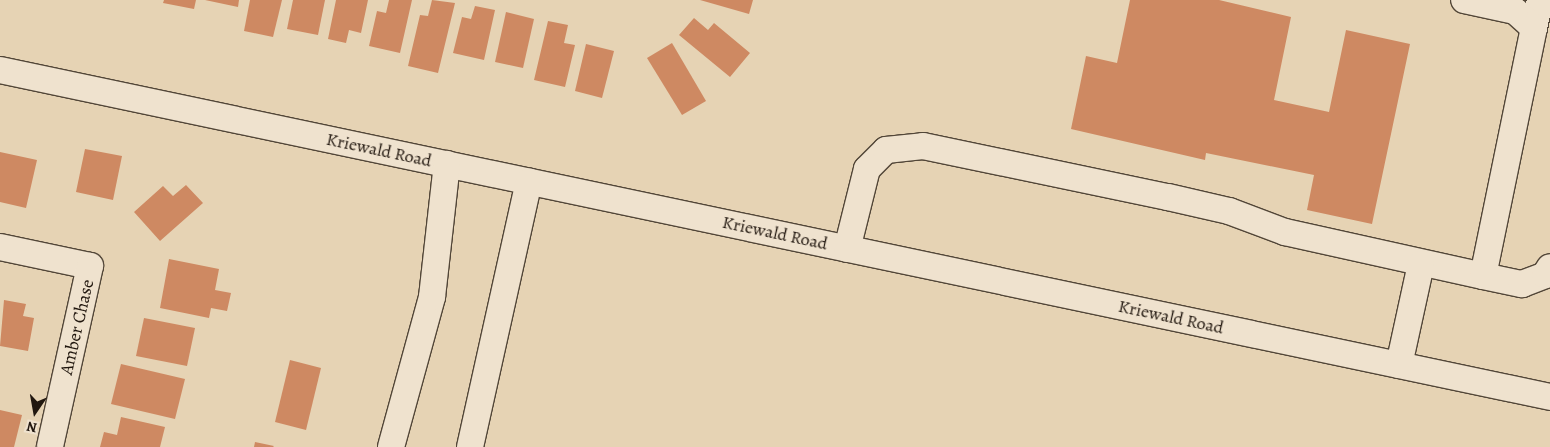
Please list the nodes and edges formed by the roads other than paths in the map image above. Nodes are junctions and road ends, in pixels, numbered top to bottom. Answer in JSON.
{"nodes":[{"id":1,"x":1464,"y":0,"type":"edge"},
{"id":2,"x":1540,"y":0,"type":"edge"},
{"id":3,"x":1534,"y":28,"type":"junction"},
{"id":4,"x":0,"y":70,"type":"edge"},
{"id":5,"x":447,"y":164,"type":"junction"},
{"id":6,"x":529,"y":181,"type":"junction"},
{"id":7,"x":0,"y":247,"type":"edge"},
{"id":8,"x":847,"y":249,"type":"junction"},
{"id":9,"x":1421,"y":264,"type":"junction"},
{"id":10,"x":1550,"y":267,"type":"edge"},
{"id":11,"x":1483,"y":276,"type":"junction"},
{"id":12,"x":1398,"y":365,"type":"junction"},
{"id":13,"x":1550,"y":397,"type":"edge"},
{"id":14,"x":50,"y":447,"type":"edge"},
{"id":15,"x":391,"y":447,"type":"edge"},
{"id":16,"x":470,"y":447,"type":"edge"}],
"edges":[{"from":1,"to":3,"type":"street"},
{"from":2,"to":3,"type":"street"},
{"from":3,"to":11,"type":"street"},
{"from":4,"to":5,"type":"street","name":"Kriewald Road"},
{"from":5,"to":6,"type":"street","name":"Kriewald Road"},
{"from":5,"to":15,"type":"street"},
{"from":6,"to":8,"type":"street","name":"Kriewald Road"},
{"from":6,"to":16,"type":"street"},
{"from":7,"to":14,"type":"street","name":"Amber Chase"},
{"from":8,"to":9,"type":"street"},
{"from":8,"to":12,"type":"street","name":"Kriewald Road"},
{"from":9,"to":11,"type":"street"},
{"from":9,"to":12,"type":"street"},
{"from":10,"to":11,"type":"street"},
{"from":12,"to":13,"type":"street","name":"Kriewald Road"}]}
